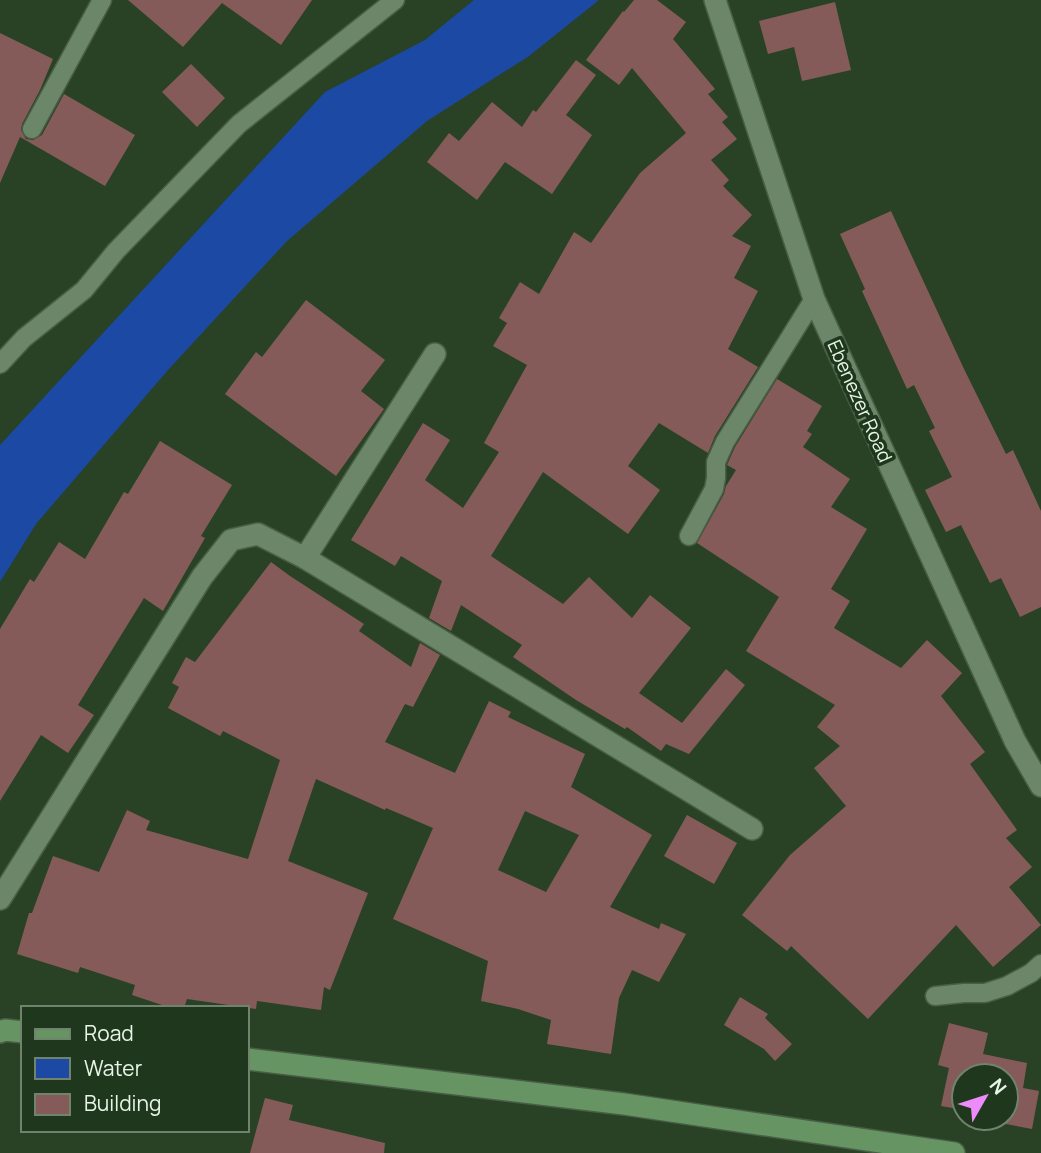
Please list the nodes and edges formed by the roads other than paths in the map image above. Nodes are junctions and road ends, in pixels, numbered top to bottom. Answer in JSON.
{"nodes":[{"id":1,"x":102,"y":0,"type":"edge"},
{"id":2,"x":715,"y":0,"type":"edge"},
{"id":3,"x":389,"y":2,"type":"edge"},
{"id":4,"x":32,"y":129,"type":"dead end"},
{"id":5,"x":814,"y":299,"type":"junction"},
{"id":6,"x":435,"y":354,"type":"dead end"},
{"id":7,"x":0,"y":364,"type":"edge"},
{"id":8,"x":689,"y":536,"type":"dead end"},
{"id":9,"x":305,"y":558,"type":"junction"},
{"id":10,"x":1041,"y":786,"type":"edge"},
{"id":11,"x":751,"y":829,"type":"dead end"},
{"id":12,"x":0,"y":899,"type":"edge"},
{"id":13,"x":1041,"y":964,"type":"edge"},
{"id":14,"x":935,"y":996,"type":"dead end"},
{"id":15,"x":0,"y":1032,"type":"edge"},
{"id":16,"x":21,"y":1032,"type":"edge"},
{"id":17,"x":248,"y":1059,"type":"edge"},
{"id":18,"x":954,"y":1153,"type":"edge"}],
"edges":[{"from":1,"to":4,"type":"lane"},
{"from":2,"to":5,"type":"street","name":"Ebenezer Road"},
{"from":3,"to":7,"type":"lane"},
{"from":5,"to":8,"type":"lane"},
{"from":5,"to":10,"type":"street","name":"Ebenezer Road"},
{"from":6,"to":9,"type":"street"},
{"from":9,"to":11,"type":"street"},
{"from":9,"to":12,"type":"street"},
{"from":13,"to":14,"type":"lane"},
{"from":15,"to":16,"type":"street"},
{"from":17,"to":18,"type":"street"}]}
